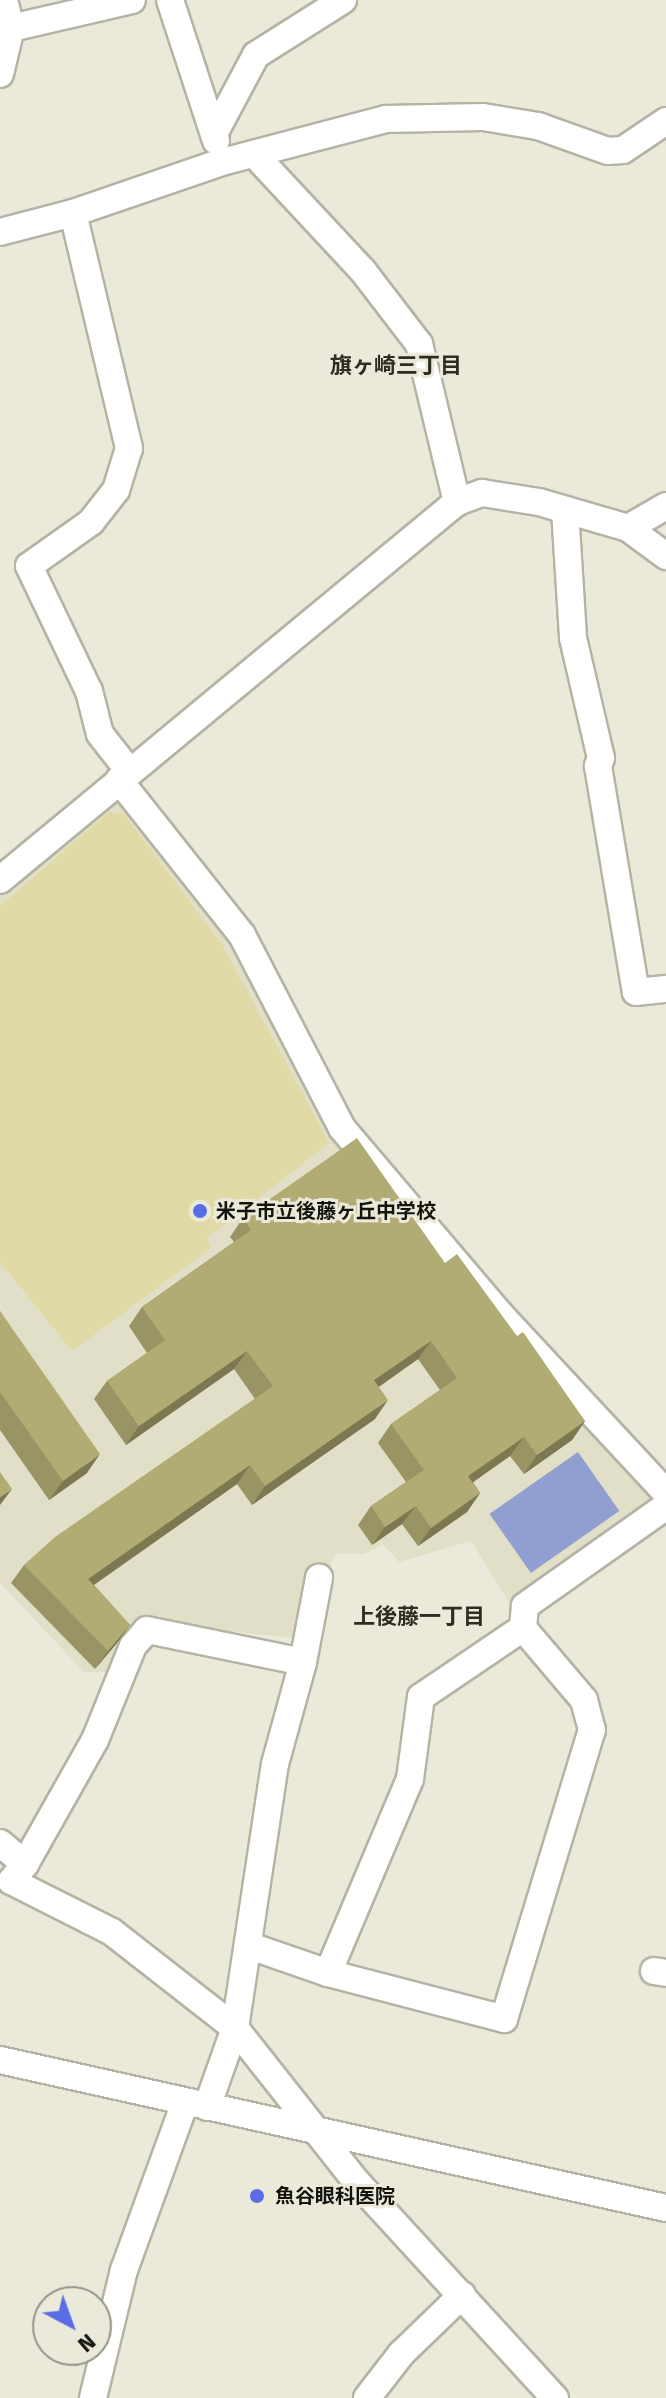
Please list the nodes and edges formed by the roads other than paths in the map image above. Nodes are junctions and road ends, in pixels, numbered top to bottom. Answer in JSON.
{"nodes":[{"id":1,"x":132,"y":0,"type":"edge"},
{"id":2,"x":170,"y":0,"type":"edge"},
{"id":3,"x":343,"y":0,"type":"edge"},
{"id":4,"x":6,"y":16,"type":"edge"},
{"id":5,"x":0,"y":74,"type":"edge"},
{"id":6,"x":666,"y":121,"type":"edge"},
{"id":7,"x":214,"y":134,"type":"junction"},
{"id":8,"x":254,"y":154,"type":"junction"},
{"id":9,"x":222,"y":162,"type":"junction"},
{"id":10,"x":73,"y":213,"type":"junction"},
{"id":11,"x":0,"y":232,"type":"edge"},
{"id":12,"x":457,"y":502,"type":"junction"},
{"id":13,"x":666,"y":506,"type":"edge"},
{"id":14,"x":565,"y":510,"type":"junction"},
{"id":15,"x":628,"y":528,"type":"junction"},
{"id":16,"x":666,"y":556,"type":"edge"},
{"id":17,"x":124,"y":775,"type":"junction"},
{"id":18,"x":0,"y":880,"type":"edge"},
{"id":19,"x":666,"y":989,"type":"edge"},
{"id":20,"x":666,"y":1493,"type":"edge"},
{"id":21,"x":666,"y":1506,"type":"edge"},
{"id":22,"x":319,"y":1578,"type":"dead end"},
{"id":23,"x":523,"y":1628,"type":"junction"},
{"id":24,"x":303,"y":1662,"type":"junction"},
{"id":25,"x":0,"y":1843,"type":"edge"},
{"id":26,"x":12,"y":1877,"type":"edge"},
{"id":27,"x":250,"y":1946,"type":"junction"},
{"id":28,"x":328,"y":1973,"type":"junction"},
{"id":29,"x":235,"y":2028,"type":"junction"},
{"id":30,"x":0,"y":2060,"type":"edge"},
{"id":31,"x":196,"y":2105,"type":"junction"},
{"id":32,"x":317,"y":2129,"type":"junction"},
{"id":33,"x":666,"y":2208,"type":"edge"},
{"id":34,"x":462,"y":2295,"type":"junction"},
{"id":35,"x":93,"y":2398,"type":"edge"},
{"id":36,"x":367,"y":2398,"type":"edge"},
{"id":37,"x":555,"y":2398,"type":"edge"}],
"edges":[{"from":1,"to":4,"type":"street"},
{"from":2,"to":7,"type":"street"},
{"from":3,"to":7,"type":"street"},
{"from":4,"to":5,"type":"street"},
{"from":6,"to":8,"type":"street"},
{"from":7,"to":9,"type":"street"},
{"from":8,"to":9,"type":"street"},
{"from":8,"to":12,"type":"street"},
{"from":9,"to":10,"type":"street"},
{"from":10,"to":11,"type":"street"},
{"from":10,"to":17,"type":"street"},
{"from":12,"to":14,"type":"street"},
{"from":12,"to":17,"type":"street"},
{"from":13,"to":15,"type":"street"},
{"from":14,"to":15,"type":"street"},
{"from":14,"to":19,"type":"street"},
{"from":15,"to":16,"type":"street"},
{"from":17,"to":18,"type":"street"},
{"from":17,"to":20,"type":"street"},
{"from":21,"to":23,"type":"street"},
{"from":22,"to":24,"type":"street"},
{"from":23,"to":28,"type":"street"},
{"from":23,"to":28,"type":"street"},
{"from":24,"to":26,"type":"street"},
{"from":24,"to":27,"type":"street"},
{"from":25,"to":26,"type":"street"},
{"from":26,"to":29,"type":"street"},
{"from":27,"to":28,"type":"street"},
{"from":27,"to":29,"type":"street"},
{"from":29,"to":31,"type":"street"},
{"from":29,"to":32,"type":"street"},
{"from":30,"to":31,"type":"street"},
{"from":31,"to":32,"type":"street"},
{"from":31,"to":35,"type":"street"},
{"from":32,"to":33,"type":"street"},
{"from":32,"to":34,"type":"street"},
{"from":34,"to":36,"type":"street"},
{"from":34,"to":37,"type":"street"}]}
